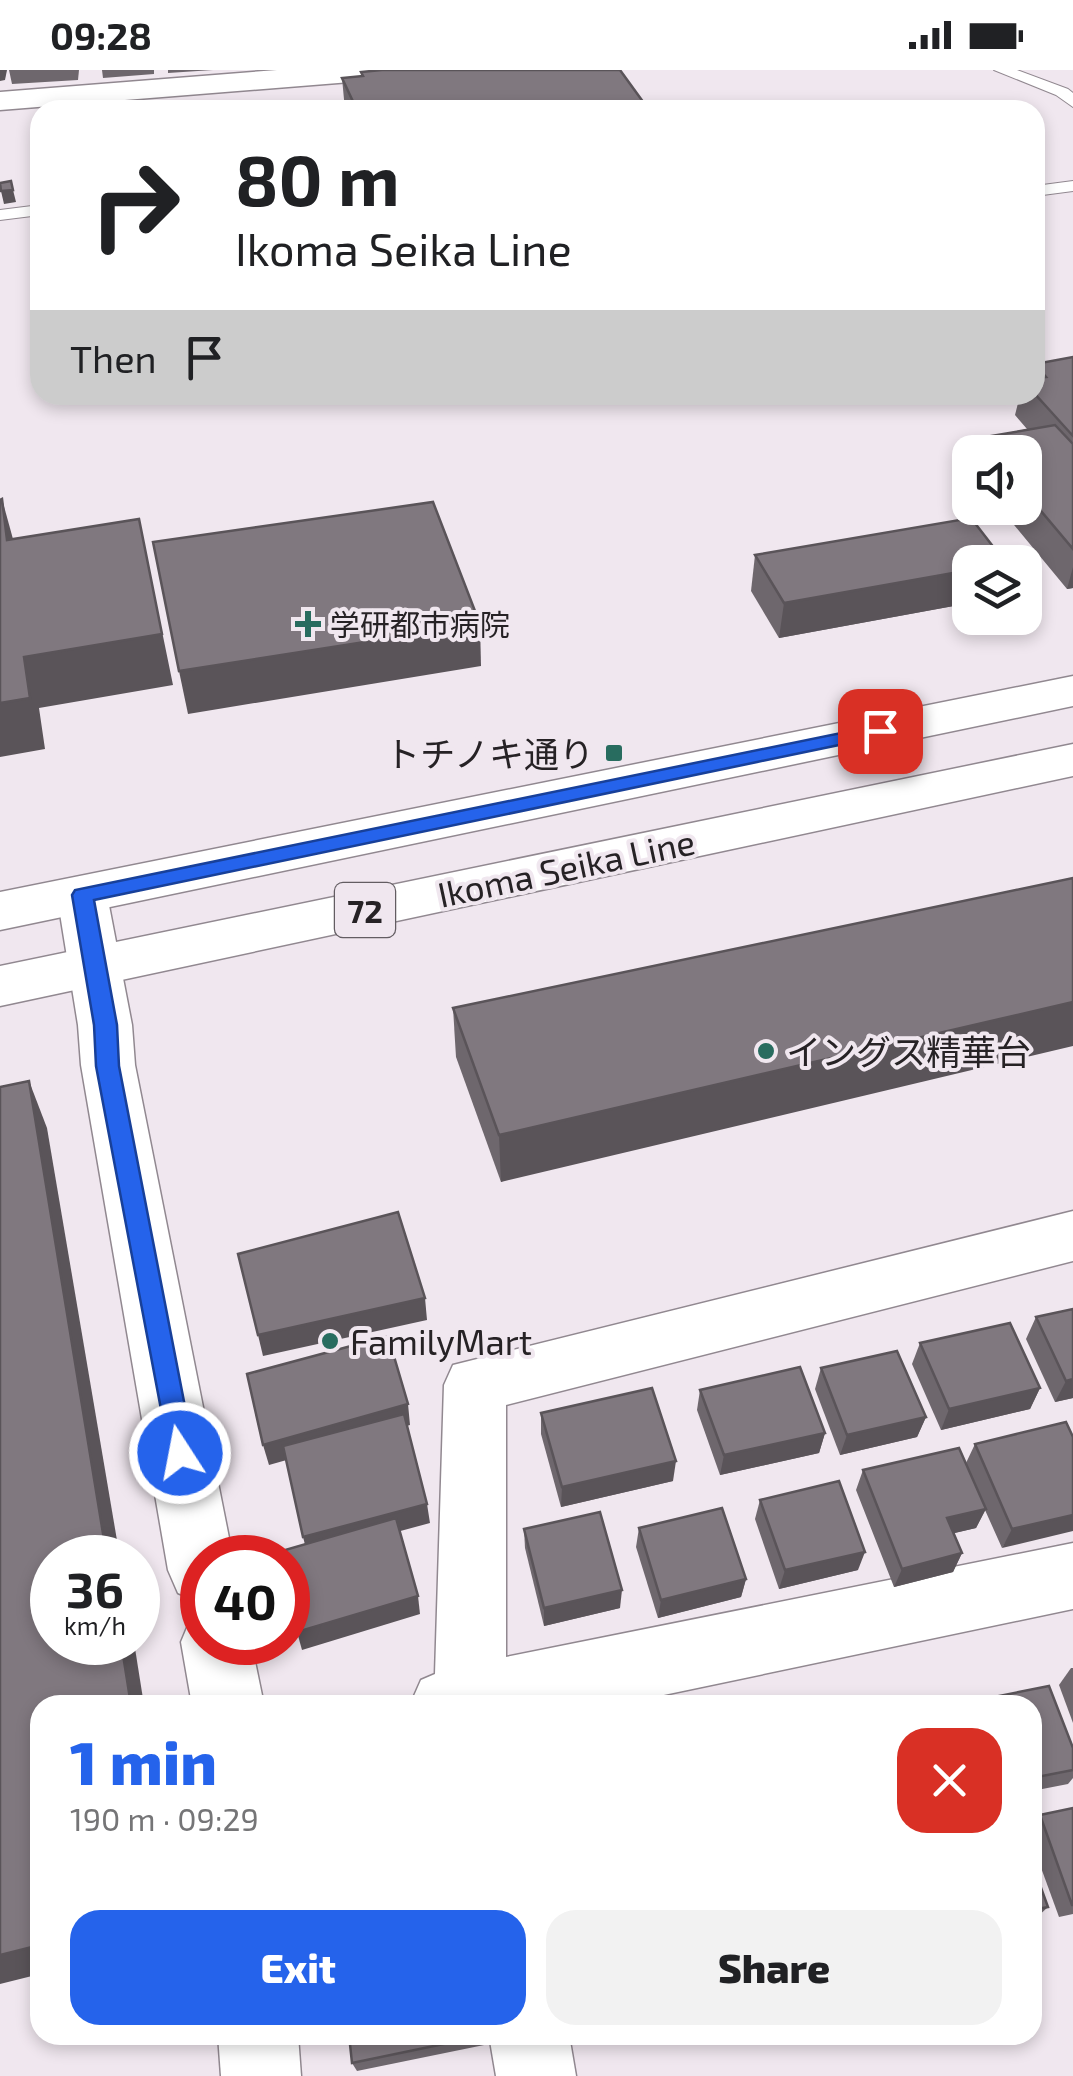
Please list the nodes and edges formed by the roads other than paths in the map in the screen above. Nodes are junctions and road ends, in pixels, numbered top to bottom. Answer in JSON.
{"nodes":[{"id":1,"x":388,"y":70,"type":"edge"},
{"id":2,"x":1002,"y":70,"type":"edge"},
{"id":3,"x":0,"y":101,"type":"edge"},
{"id":4,"x":1073,"y":102,"type":"edge"},
{"id":5,"x":1073,"y":186,"type":"edge"},
{"id":6,"x":1045,"y":190,"type":"edge"},
{"id":7,"x":30,"y":211,"type":"edge"},
{"id":8,"x":0,"y":215,"type":"edge"},
{"id":9,"x":1073,"y":692,"type":"edge"},
{"id":10,"x":1073,"y":760,"type":"edge"},
{"id":11,"x":82,"y":895,"type":"junction"},
{"id":12,"x":0,"y":911,"type":"edge"},
{"id":13,"x":93,"y":968,"type":"junction"},
{"id":14,"x":0,"y":986,"type":"edge"},
{"id":15,"x":1073,"y":1236,"type":"edge"},
{"id":16,"x":195,"y":1535,"type":"edge"},
{"id":17,"x":1073,"y":1576,"type":"edge"},
{"id":18,"x":220,"y":1665,"type":"edge"},
{"id":19,"x":226,"y":1695,"type":"edge"},
{"id":20,"x":462,"y":1695,"type":"edge"},
{"id":21,"x":500,"y":1695,"type":"edge"},
{"id":22,"x":259,"y":2045,"type":"edge"},
{"id":23,"x":531,"y":2045,"type":"edge"},
{"id":24,"x":261,"y":2076,"type":"edge"},
{"id":25,"x":536,"y":2076,"type":"edge"}],
"edges":[{"from":1,"to":3,"type":"street"},
{"from":2,"to":4,"type":"lane"},
{"from":5,"to":6,"type":"lane"},
{"from":7,"to":8,"type":"lane"},
{"from":9,"to":11,"type":"street","name":"Ikoma Seika Line","number":"72"},
{"from":10,"to":13,"type":"street","name":"Ikoma Seika Line","number":"72"},
{"from":11,"to":12,"type":"street","name":"Ikoma Seika Line","number":"72"},
{"from":11,"to":13,"type":"street"},
{"from":13,"to":14,"type":"street","name":"Ikoma Seika Line","number":"72"},
{"from":13,"to":16,"type":"street"},
{"from":15,"to":20,"type":"street"},
{"from":17,"to":21,"type":"street"},
{"from":18,"to":19,"type":"street"},
{"from":22,"to":24,"type":"street"},
{"from":23,"to":25,"type":"street"}]}
